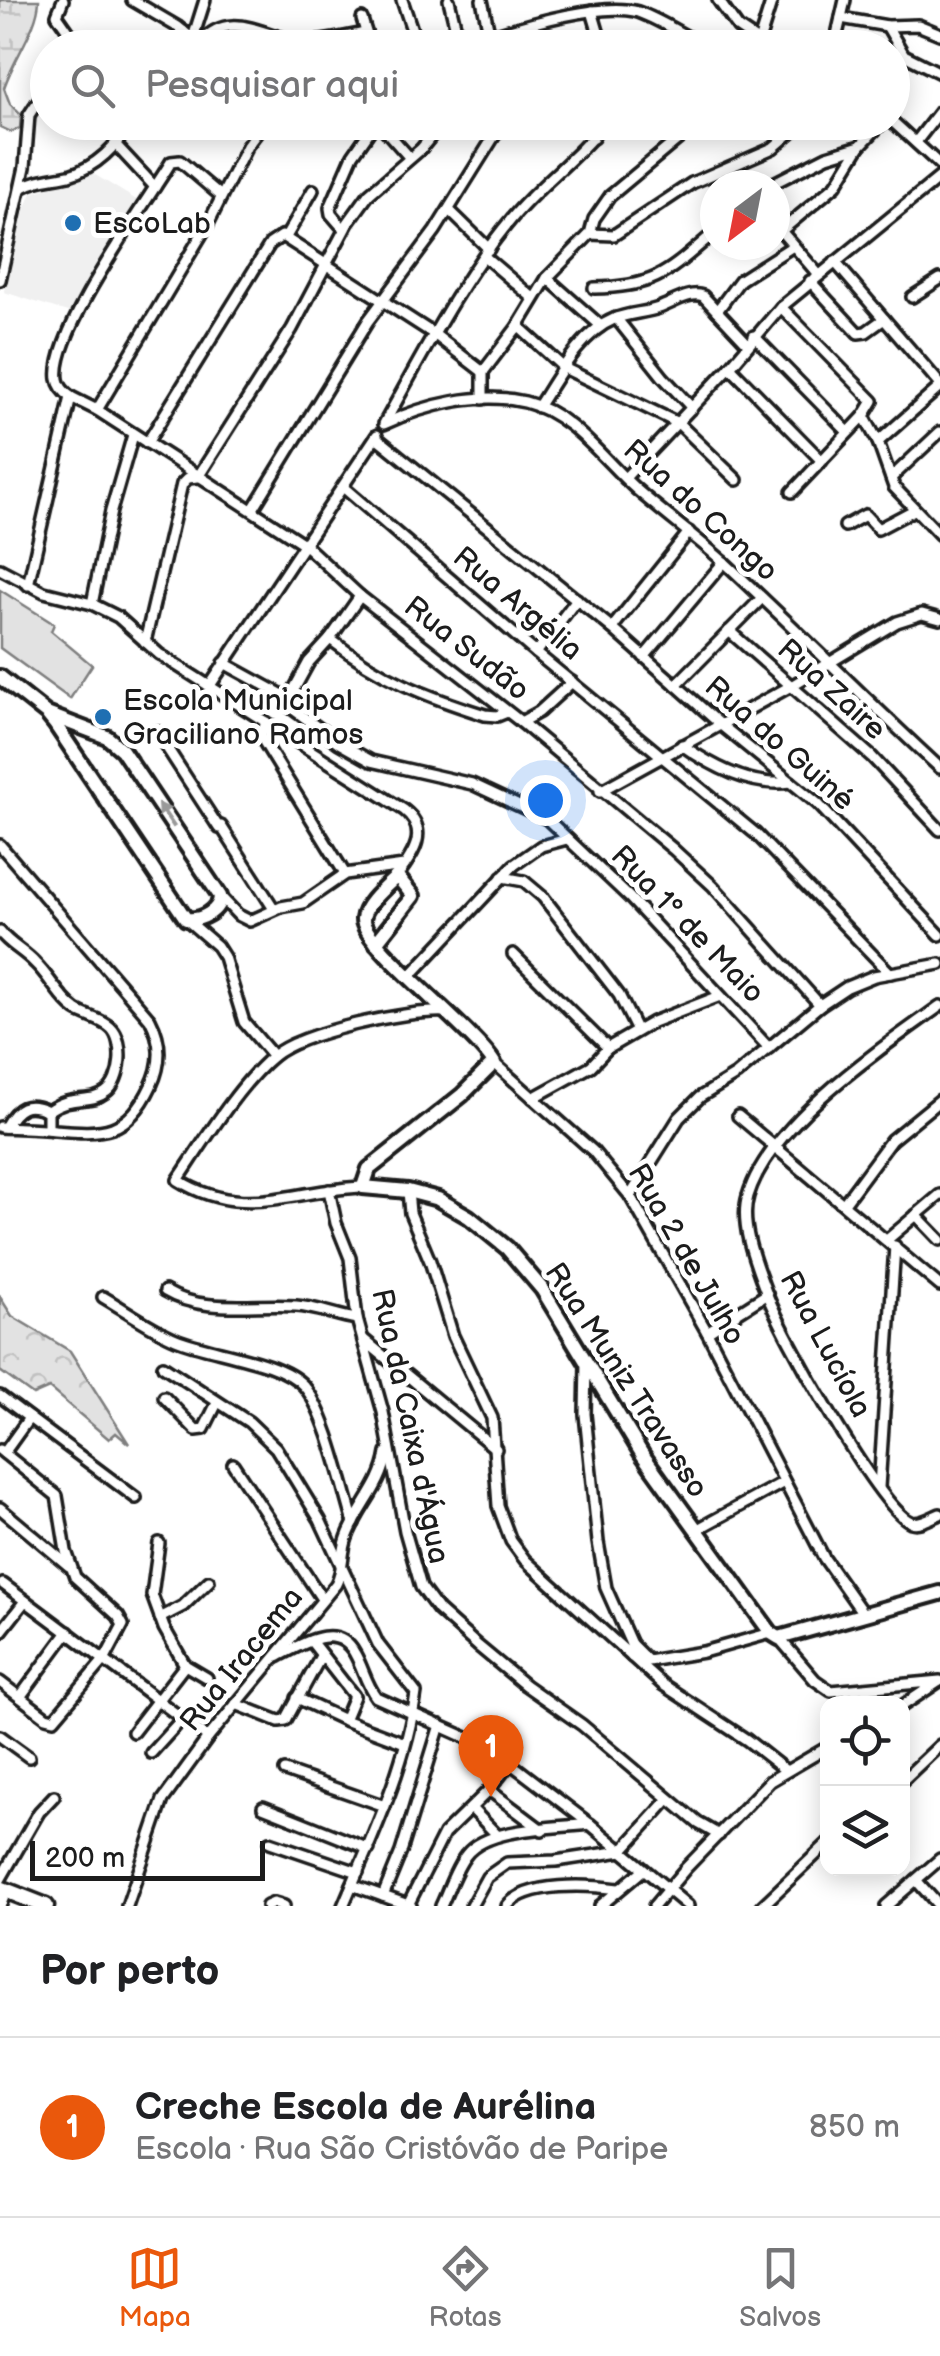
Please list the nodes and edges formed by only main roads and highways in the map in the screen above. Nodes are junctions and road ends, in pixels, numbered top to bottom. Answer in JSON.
{"nodes":[{"id":1,"x":2,"y":1886,"type":"edge"},
{"id":2,"x":46,"y":1906,"type":"edge"}],
"edges":[{"from":1,"to":2,"type":"main road"}]}
